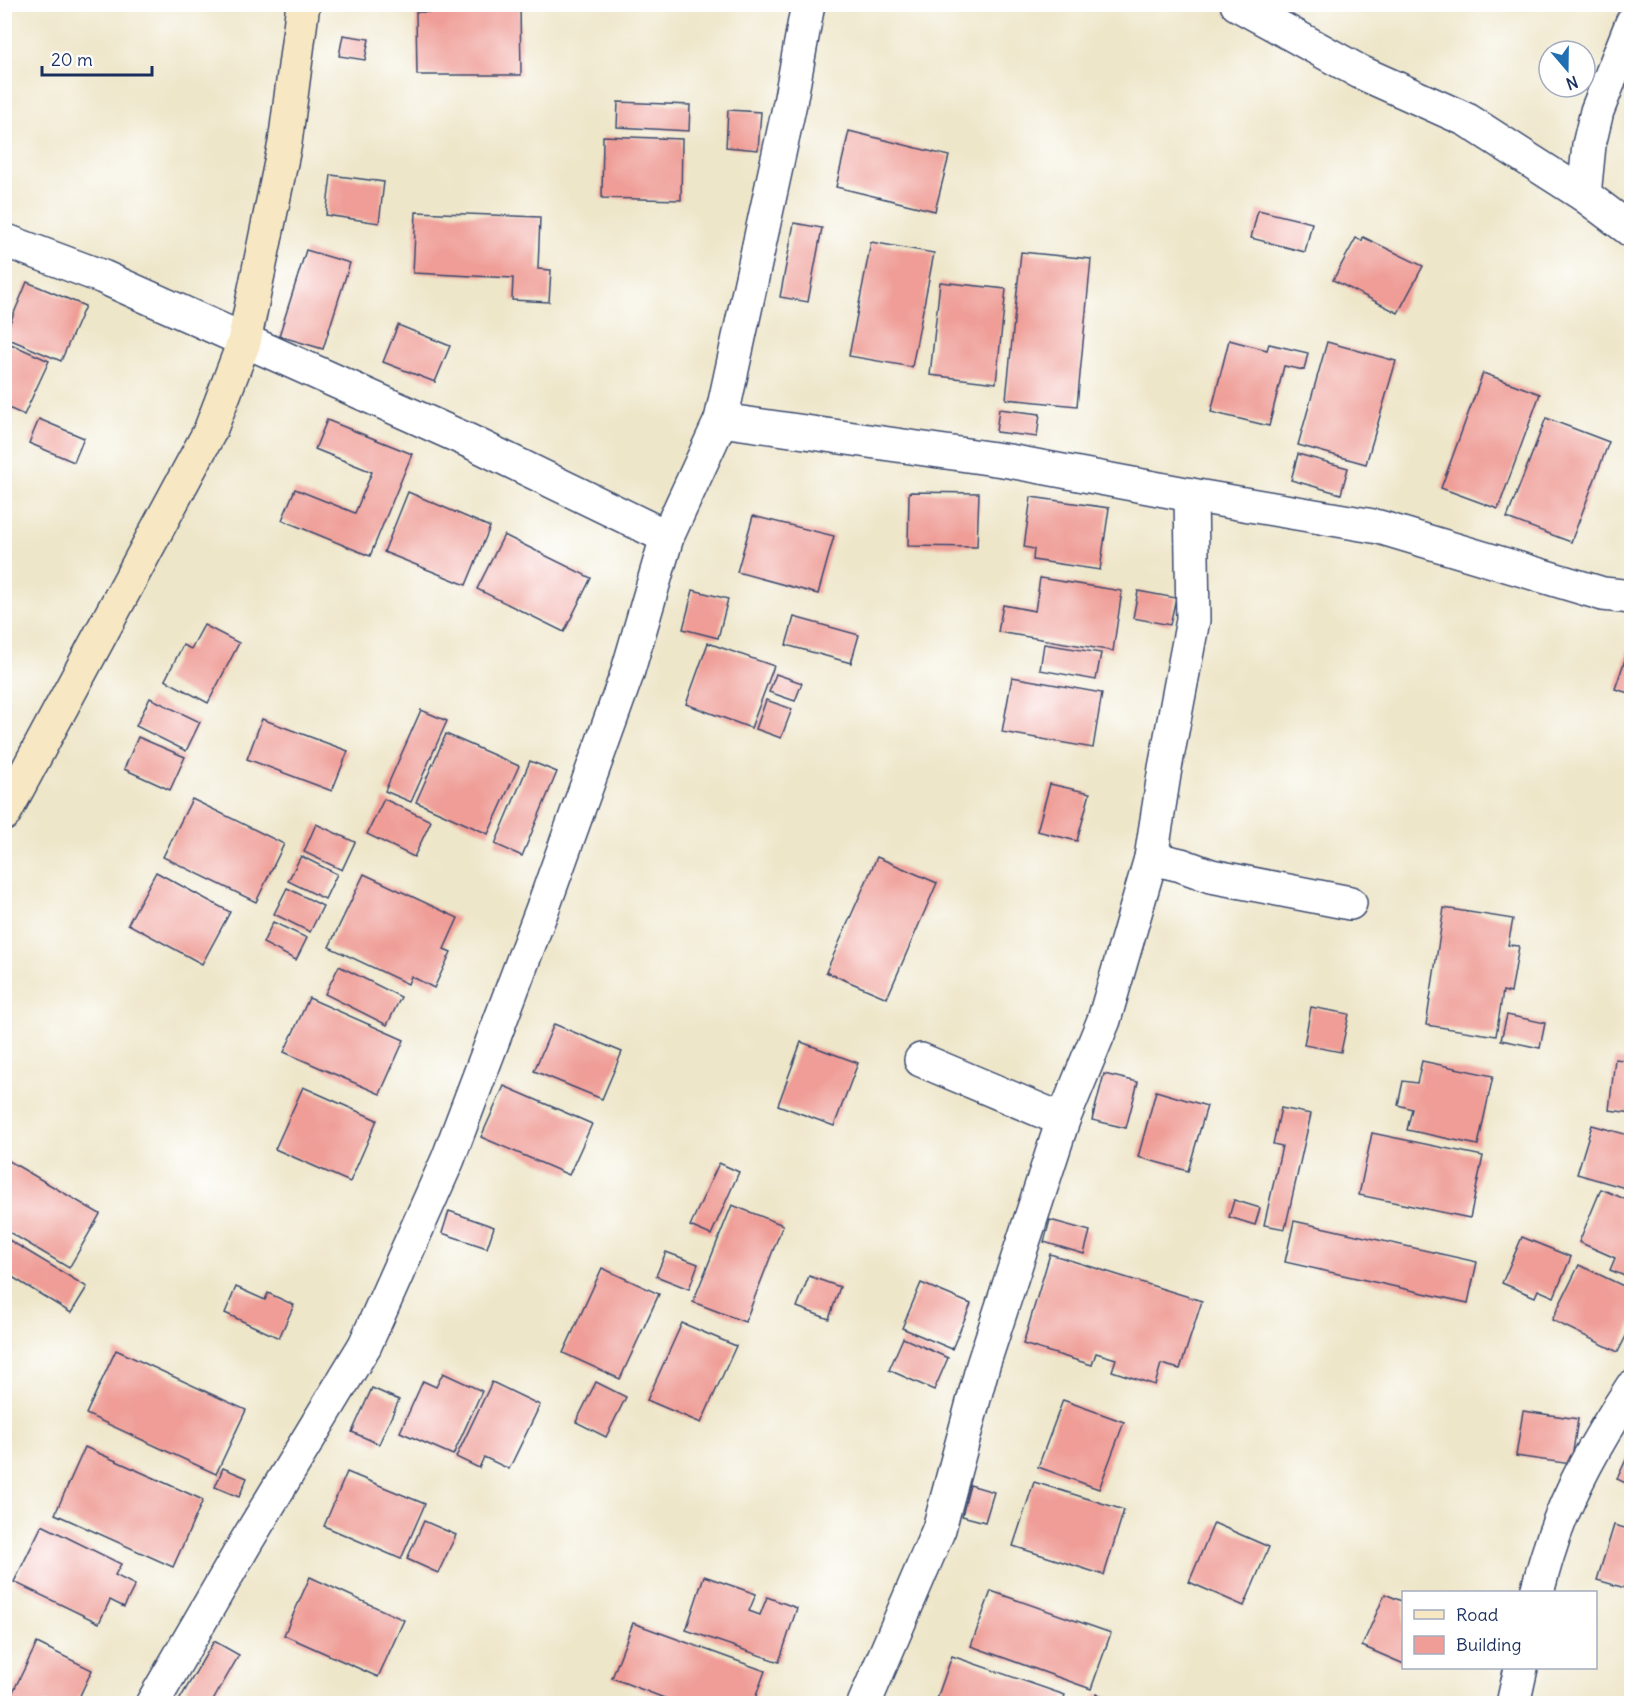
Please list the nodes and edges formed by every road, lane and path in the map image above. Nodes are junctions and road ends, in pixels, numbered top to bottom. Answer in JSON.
{"nodes":[{"id":1,"x":303,"y":4,"type":"edge"},
{"id":2,"x":808,"y":4,"type":"edge"},
{"id":3,"x":1237,"y":4,"type":"edge"},
{"id":4,"x":1632,"y":23,"type":"edge"},
{"id":5,"x":1584,"y":195,"type":"junction"},
{"id":6,"x":1632,"y":231,"type":"edge"},
{"id":7,"x":4,"y":240,"type":"edge"},
{"id":8,"x":244,"y":342,"type":"junction"},
{"id":9,"x":721,"y":420,"type":"junction"},
{"id":10,"x":1191,"y":495,"type":"junction"},
{"id":11,"x":667,"y":537,"type":"junction"},
{"id":12,"x":1632,"y":597,"type":"edge"},
{"id":13,"x":4,"y":814,"type":"edge"},
{"id":14,"x":1151,"y":858,"type":"junction"},
{"id":15,"x":1350,"y":903,"type":"dead end"},
{"id":16,"x":921,"y":1060,"type":"dead end"},
{"id":17,"x":1063,"y":1120,"type":"junction"},
{"id":18,"x":1632,"y":1387,"type":"edge"},
{"id":19,"x":1538,"y":1591,"type":"edge"},
{"id":20,"x":1521,"y":1669,"type":"edge"},
{"id":21,"x":152,"y":1704,"type":"edge"},
{"id":22,"x":864,"y":1704,"type":"edge"},
{"id":23,"x":1513,"y":1704,"type":"edge"}],
"edges":[{"from":1,"to":8,"type":"main road"},
{"from":2,"to":9,"type":"street"},
{"from":3,"to":5,"type":"street"},
{"from":4,"to":5,"type":"street"},
{"from":5,"to":6,"type":"street"},
{"from":7,"to":8,"type":"street"},
{"from":8,"to":11,"type":"street"},
{"from":8,"to":13,"type":"main road"},
{"from":9,"to":10,"type":"street"},
{"from":9,"to":11,"type":"street"},
{"from":10,"to":12,"type":"street"},
{"from":10,"to":14,"type":"street"},
{"from":11,"to":21,"type":"street"},
{"from":14,"to":15,"type":"street"},
{"from":14,"to":17,"type":"street"},
{"from":16,"to":17,"type":"street"},
{"from":17,"to":22,"type":"street"},
{"from":18,"to":19,"type":"street"},
{"from":20,"to":23,"type":"street"}]}
